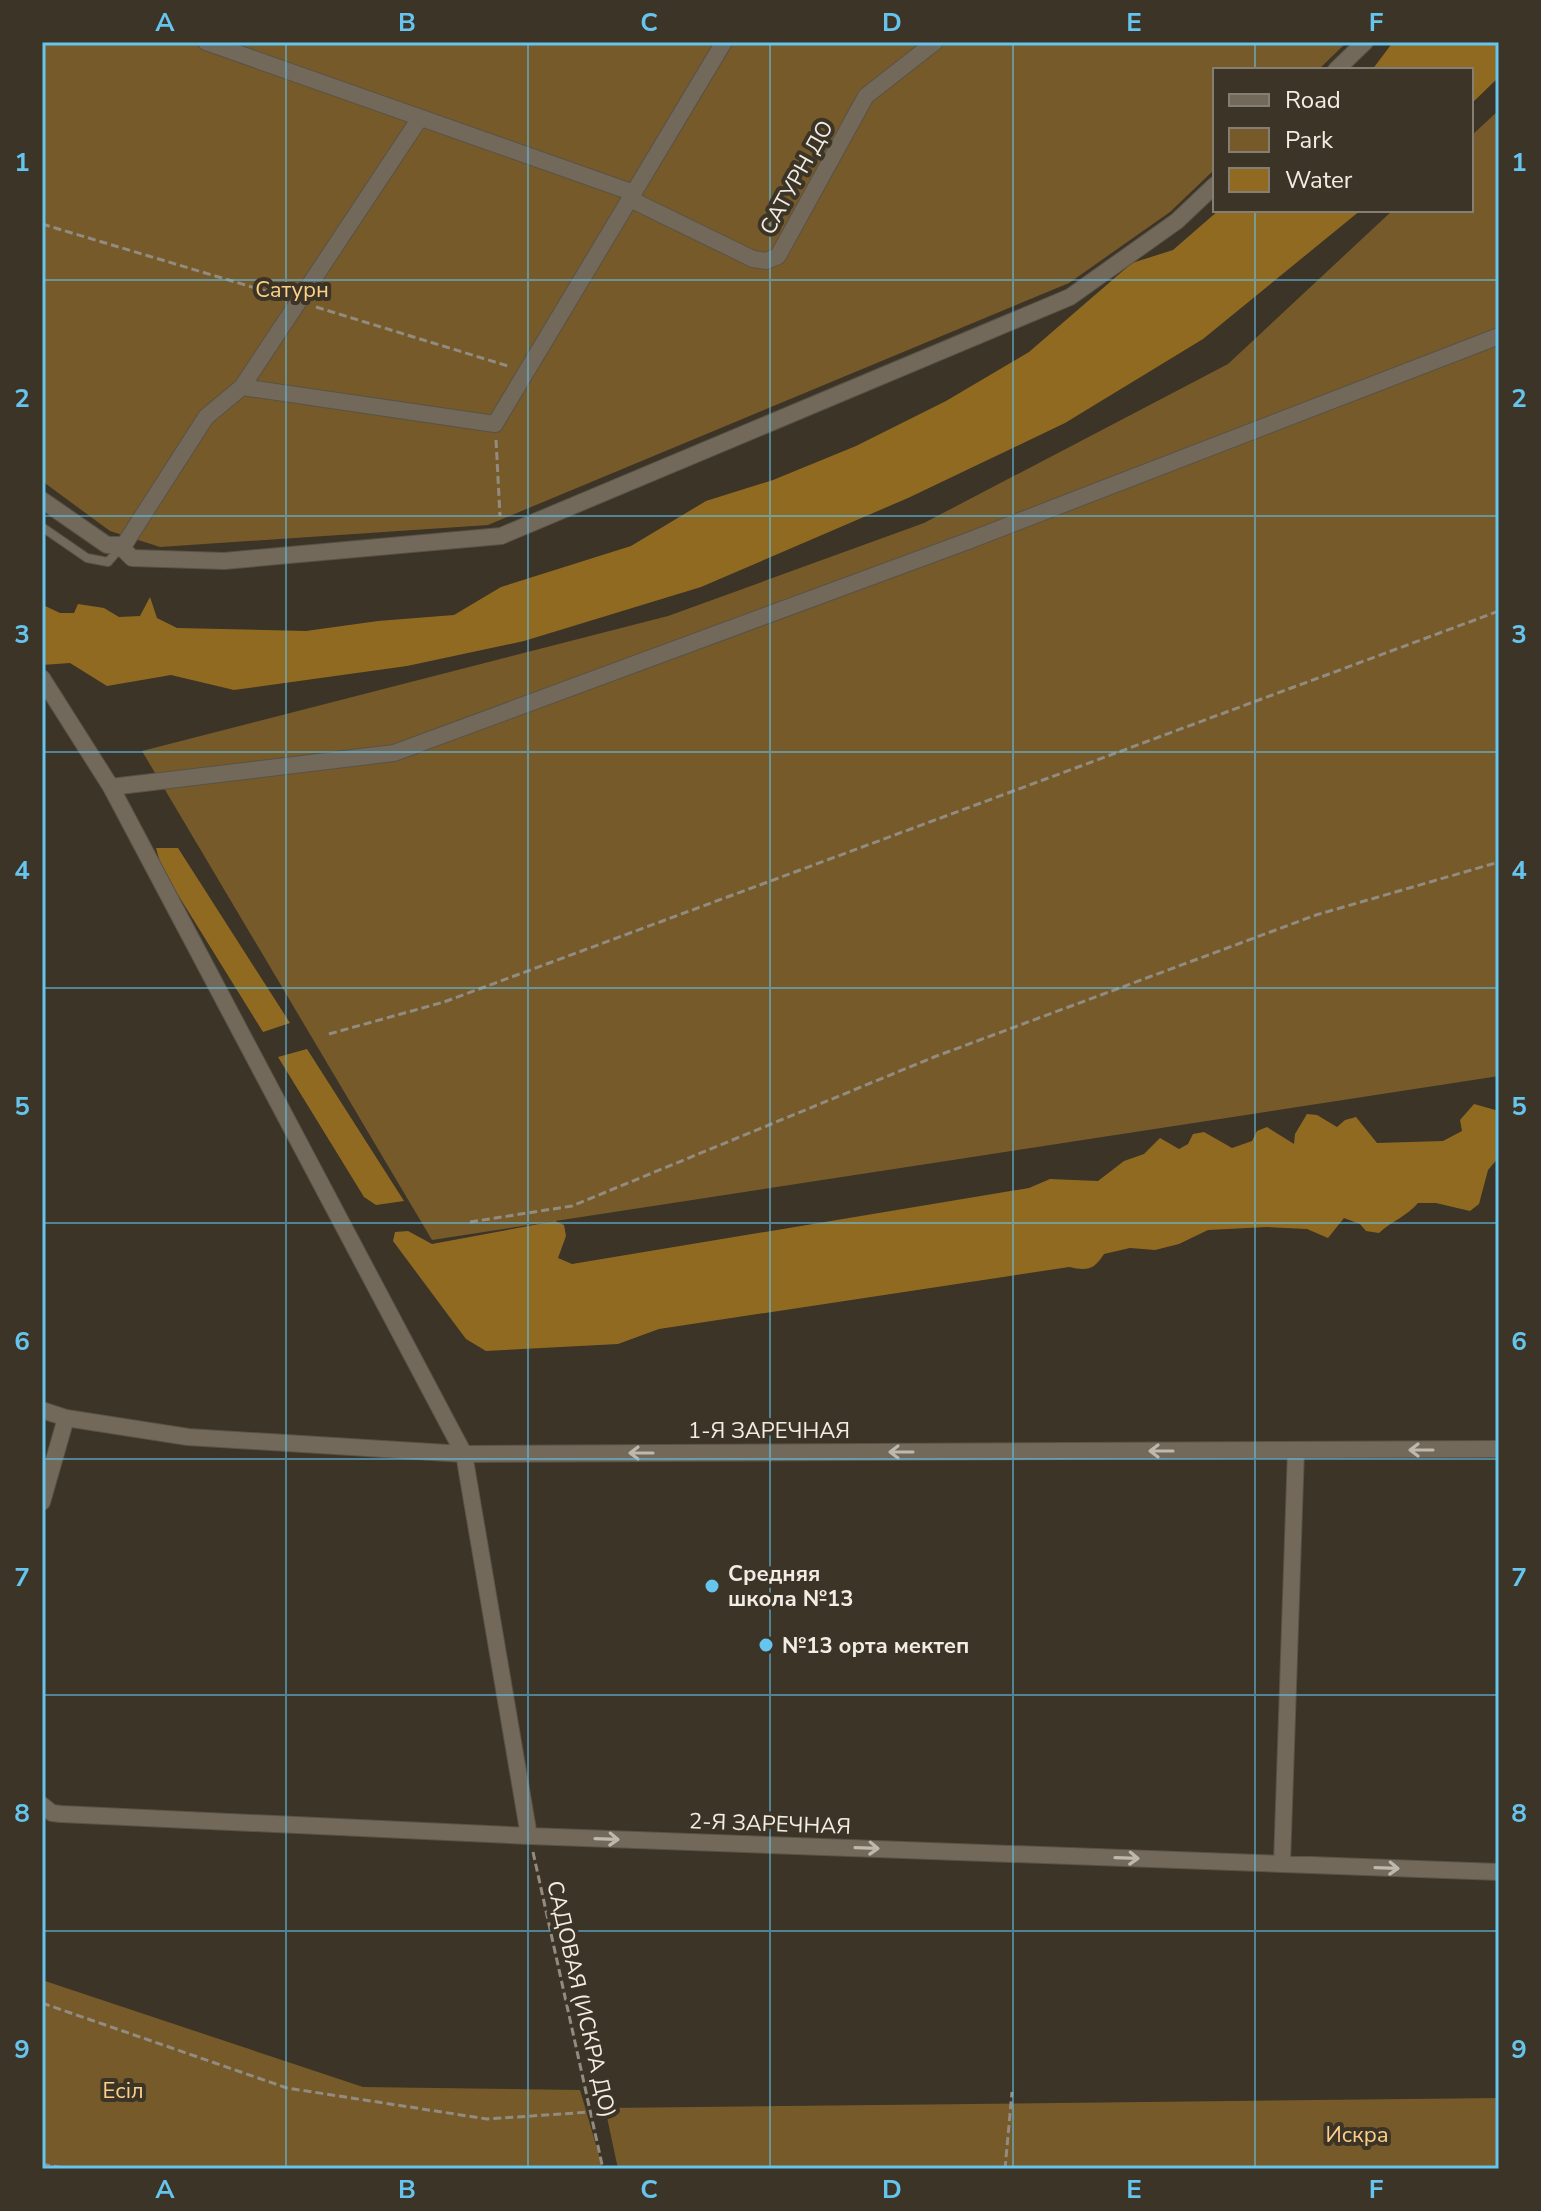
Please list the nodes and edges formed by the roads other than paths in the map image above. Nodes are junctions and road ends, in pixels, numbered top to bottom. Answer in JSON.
{"nodes":[{"id":1,"x":206,"y":42,"type":"edge"},
{"id":2,"x":724,"y":42,"type":"edge"},
{"id":3,"x":935,"y":42,"type":"edge"},
{"id":4,"x":1365,"y":42,"type":"edge"},
{"id":5,"x":1338,"y":68,"type":"edge"},
{"id":6,"x":420,"y":118,"type":"junction"},
{"id":7,"x":1213,"y":187,"type":"edge"},
{"id":8,"x":632,"y":196,"type":"junction"},
{"id":9,"x":1499,"y":336,"type":"edge"},
{"id":10,"x":242,"y":387,"type":"junction"},
{"id":11,"x":42,"y":500,"type":"edge"},
{"id":12,"x":42,"y":527,"type":"edge"},
{"id":13,"x":121,"y":547,"type":"junction"},
{"id":14,"x":42,"y":678,"type":"edge"},
{"id":15,"x":111,"y":787,"type":"junction"},
{"id":16,"x":42,"y":1410,"type":"edge"},
{"id":17,"x":66,"y":1418,"type":"junction"},
{"id":18,"x":1499,"y":1449,"type":"edge"},
{"id":19,"x":1296,"y":1450,"type":"junction"},
{"id":20,"x":464,"y":1454,"type":"junction"},
{"id":21,"x":42,"y":1502,"type":"edge"},
{"id":22,"x":42,"y":1805,"type":"edge"},
{"id":23,"x":529,"y":1836,"type":"junction"},
{"id":24,"x":1282,"y":1864,"type":"junction"},
{"id":25,"x":1499,"y":1872,"type":"edge"}],
"edges":[{"from":1,"to":6,"type":"street"},
{"from":2,"to":8,"type":"street"},
{"from":3,"to":8,"type":"street","name":"САТУРН ДО"},
{"from":4,"to":5,"type":"street"},
{"from":6,"to":8,"type":"street"},
{"from":6,"to":10,"type":"street"},
{"from":7,"to":13,"type":"street"},
{"from":8,"to":10,"type":"street"},
{"from":9,"to":15,"type":"street"},
{"from":10,"to":13,"type":"street"},
{"from":11,"to":13,"type":"street"},
{"from":12,"to":13,"type":"lane"},
{"from":14,"to":15,"type":"street"},
{"from":15,"to":20,"type":"street"},
{"from":16,"to":17,"type":"street","name":"1-Я ЗАРЕЧНАЯ"},
{"from":17,"to":20,"type":"street","name":"1-Я ЗАРЕЧНАЯ"},
{"from":17,"to":21,"type":"street"},
{"from":18,"to":19,"type":"street","name":"1-Я ЗАРЕЧНАЯ","one_way":true},
{"from":19,"to":20,"type":"street","name":"1-Я ЗАРЕЧНАЯ","one_way":true},
{"from":19,"to":24,"type":"street"},
{"from":20,"to":23,"type":"street"},
{"from":22,"to":23,"type":"street","name":"2-Я ЗАРЕЧНАЯ"},
{"from":23,"to":24,"type":"street","name":"2-Я ЗАРЕЧНАЯ","one_way":true},
{"from":24,"to":25,"type":"street","name":"2-Я ЗАРЕЧНАЯ","one_way":true}]}
